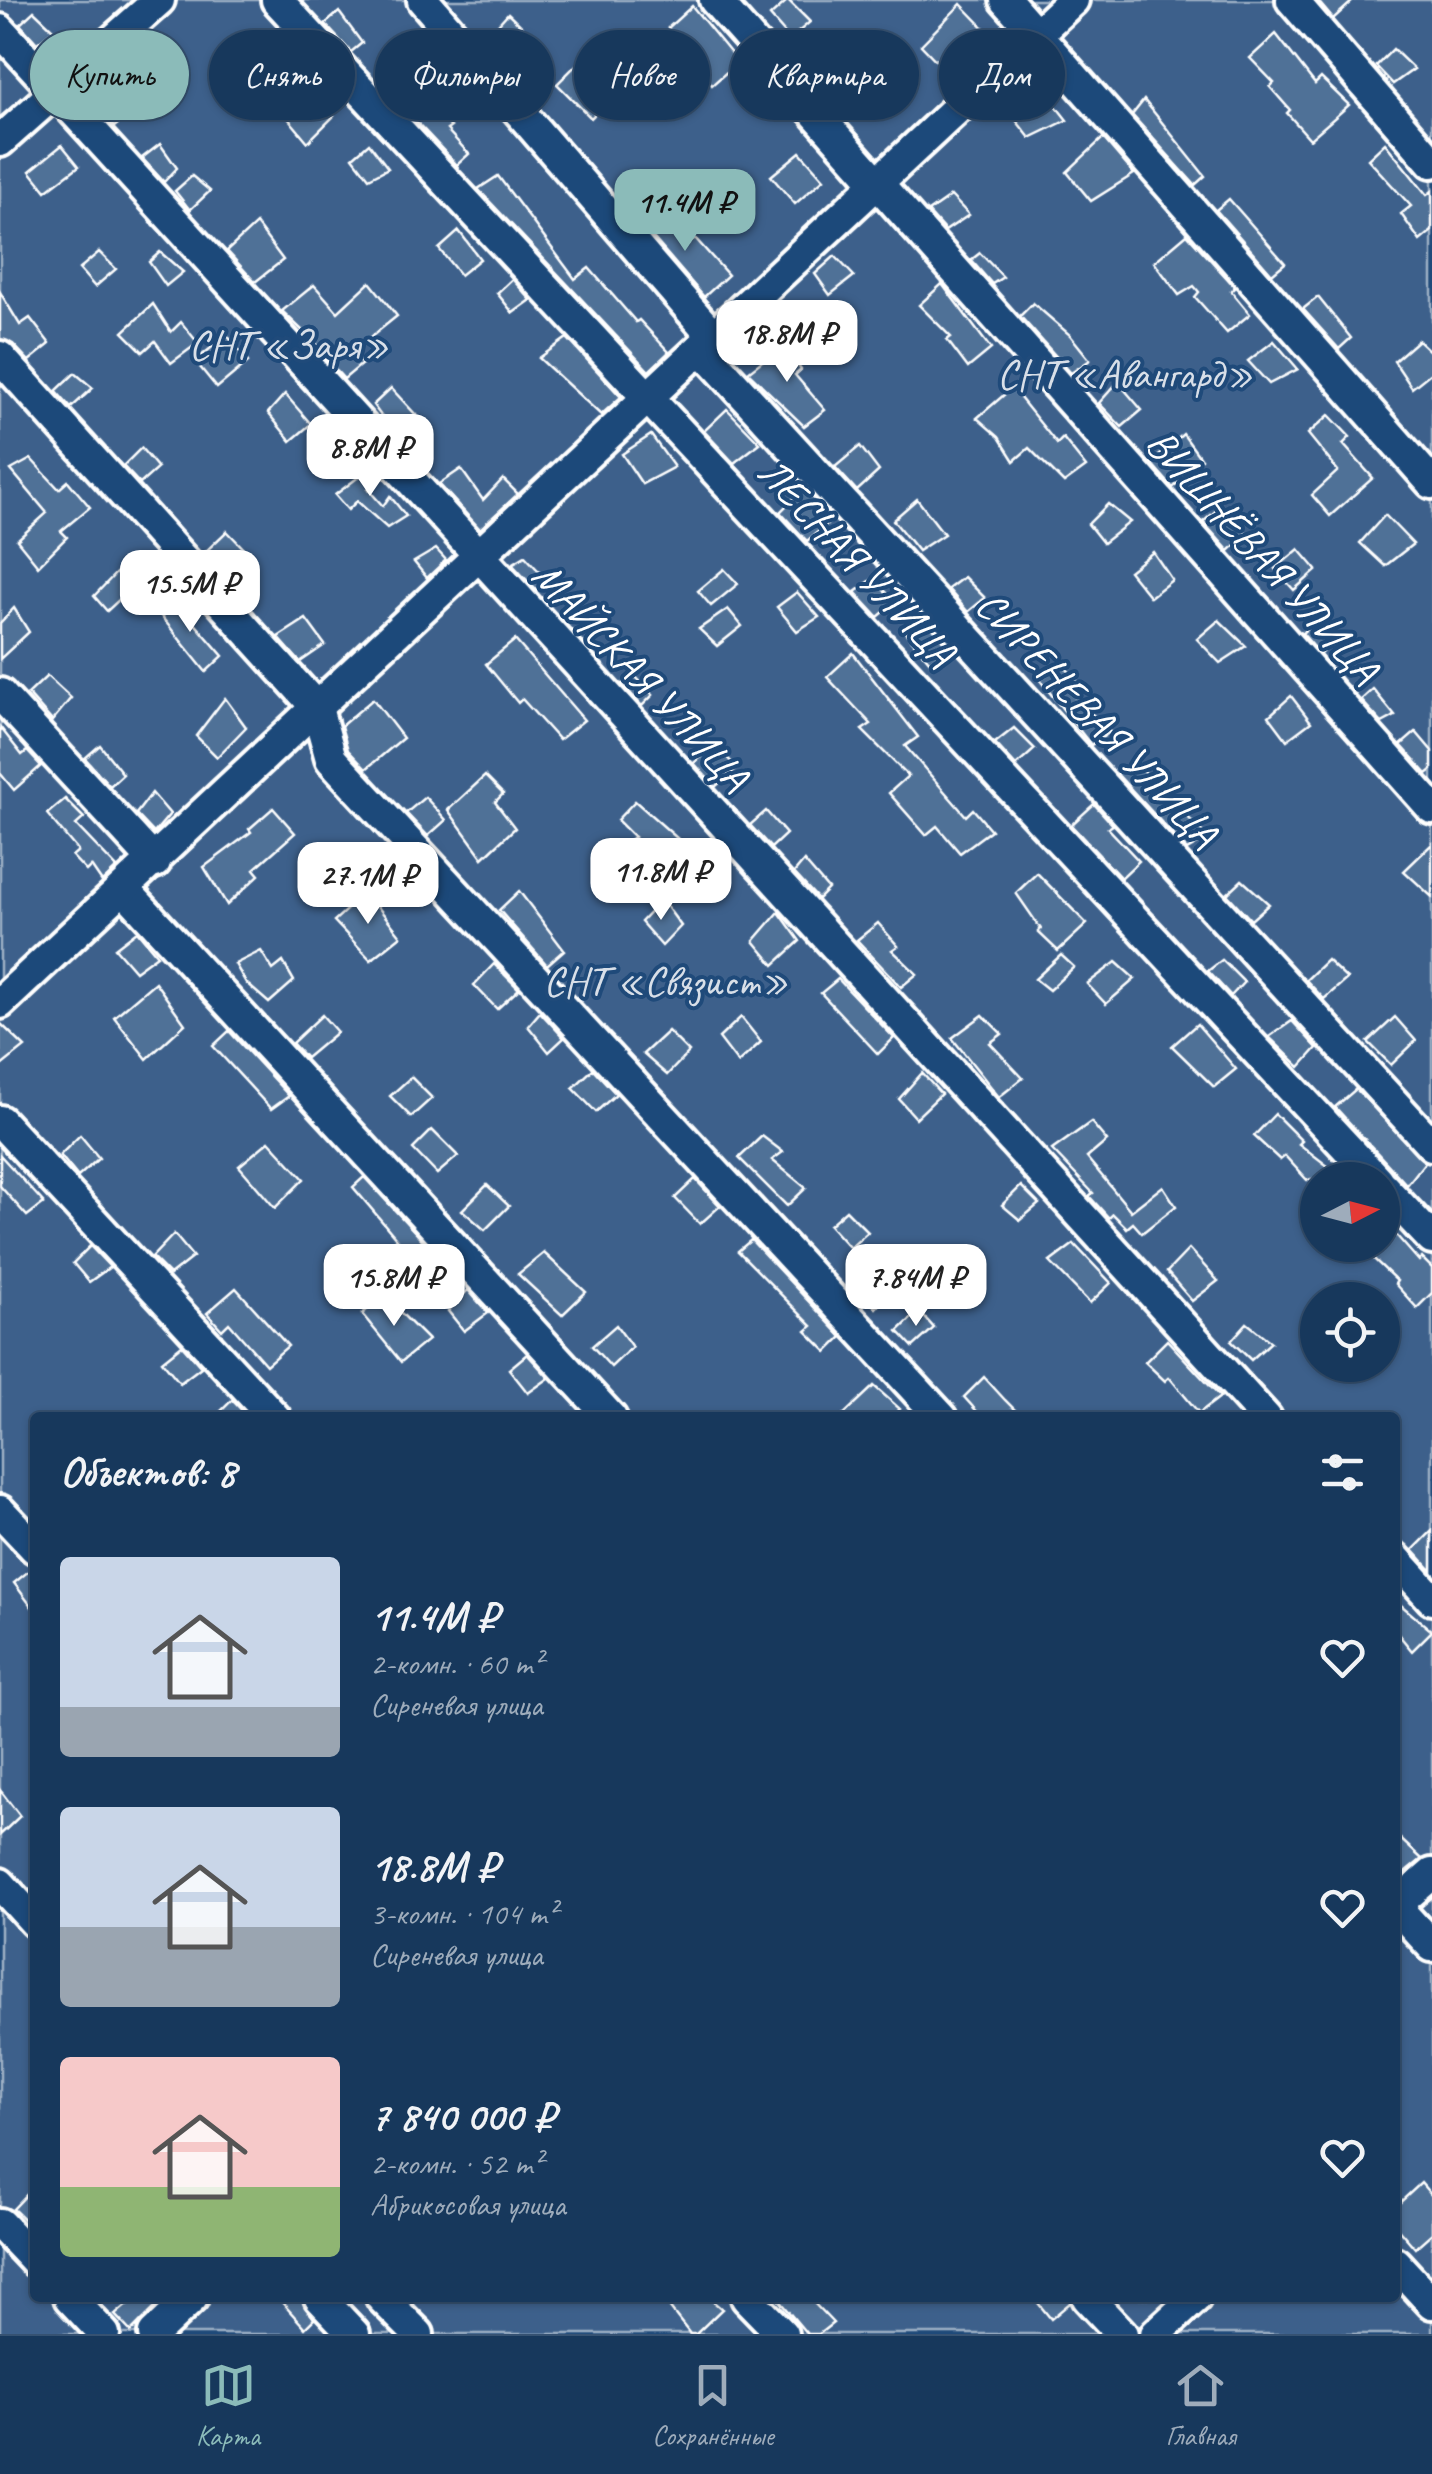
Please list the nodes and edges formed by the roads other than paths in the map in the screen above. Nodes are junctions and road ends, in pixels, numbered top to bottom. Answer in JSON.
{"nodes":[{"id":1,"x":159,"y":0,"type":"edge"},
{"id":2,"x":277,"y":0,"type":"edge"},
{"id":3,"x":422,"y":0,"type":"edge"},
{"id":4,"x":715,"y":0,"type":"edge"},
{"id":5,"x":1006,"y":0,"type":"edge"},
{"id":6,"x":1073,"y":0,"type":"edge"},
{"id":7,"x":1292,"y":0,"type":"edge"},
{"id":8,"x":0,"y":30,"type":"edge"},
{"id":9,"x":125,"y":30,"type":"edge"},
{"id":10,"x":1032,"y":30,"type":"edge"},
{"id":11,"x":1040,"y":30,"type":"edge"},
{"id":12,"x":30,"y":62,"type":"edge"},
{"id":13,"x":1065,"y":67,"type":"edge"},
{"id":14,"x":30,"y":114,"type":"edge"},
{"id":15,"x":83,"y":120,"type":"edge"},
{"id":16,"x":945,"y":120,"type":"edge"},
{"id":17,"x":0,"y":141,"type":"edge"},
{"id":18,"x":1432,"y":162,"type":"edge"},
{"id":19,"x":877,"y":185,"type":"junction"},
{"id":20,"x":707,"y":342,"type":"junction"},
{"id":21,"x":0,"y":357,"type":"edge"},
{"id":22,"x":650,"y":400,"type":"junction"},
{"id":23,"x":1432,"y":483,"type":"edge"},
{"id":24,"x":478,"y":559,"type":"junction"},
{"id":25,"x":0,"y":694,"type":"edge"},
{"id":26,"x":316,"y":708,"type":"junction"},
{"id":27,"x":1432,"y":808,"type":"edge"},
{"id":28,"x":155,"y":862,"type":"junction"},
{"id":29,"x":124,"y":890,"type":"junction"},
{"id":30,"x":0,"y":1003,"type":"edge"},
{"id":31,"x":0,"y":1120,"type":"edge"},
{"id":32,"x":1432,"y":1145,"type":"edge"},
{"id":33,"x":1360,"y":1162,"type":"edge"},
{"id":34,"x":1400,"y":1205,"type":"edge"},
{"id":35,"x":1432,"y":1239,"type":"edge"},
{"id":36,"x":268,"y":1412,"type":"edge"},
{"id":37,"x":606,"y":1412,"type":"edge"},
{"id":38,"x":936,"y":1412,"type":"edge"},
{"id":39,"x":1260,"y":1412,"type":"edge"},
{"id":40,"x":0,"y":1511,"type":"edge"},
{"id":41,"x":30,"y":1543,"type":"edge"},
{"id":42,"x":1400,"y":1563,"type":"edge"},
{"id":43,"x":1432,"y":1598,"type":"edge"},
{"id":44,"x":1432,"y":1874,"type":"edge"},
{"id":45,"x":0,"y":1884,"type":"edge"},
{"id":46,"x":1400,"y":1902,"type":"edge"},
{"id":47,"x":1400,"y":1911,"type":"edge"},
{"id":48,"x":30,"y":1917,"type":"edge"},
{"id":49,"x":1432,"y":1946,"type":"edge"},
{"id":50,"x":0,"y":2224,"type":"edge"},
{"id":51,"x":30,"y":2256,"type":"edge"},
{"id":52,"x":1400,"y":2267,"type":"edge"},
{"id":53,"x":74,"y":2302,"type":"edge"},
{"id":54,"x":188,"y":2302,"type":"edge"},
{"id":55,"x":324,"y":2302,"type":"edge"},
{"id":56,"x":386,"y":2302,"type":"edge"},
{"id":57,"x":752,"y":2302,"type":"edge"},
{"id":58,"x":1092,"y":2302,"type":"edge"},
{"id":59,"x":1191,"y":2302,"type":"edge"},
{"id":60,"x":1432,"y":2302,"type":"edge"},
{"id":61,"x":104,"y":2334,"type":"edge"},
{"id":62,"x":154,"y":2334,"type":"edge"},
{"id":63,"x":354,"y":2334,"type":"edge"},
{"id":64,"x":418,"y":2334,"type":"edge"},
{"id":65,"x":782,"y":2334,"type":"edge"},
{"id":66,"x":1122,"y":2334,"type":"edge"},
{"id":67,"x":1156,"y":2334,"type":"edge"}],
"edges":[{"from":1,"to":9,"type":"street"},
{"from":2,"to":22,"type":"street","name":"ЛЕСНАЯ УЛИЦА"},
{"from":3,"to":20,"type":"street","name":"СИРЕНЕВАЯ УЛИЦА"},
{"from":4,"to":19,"type":"street","name":"ВИШНЁВАЯ УЛИЦА"},
{"from":5,"to":10,"type":"street"},
{"from":6,"to":11,"type":"street"},
{"from":7,"to":18,"type":"street"},
{"from":8,"to":12,"type":"street","name":"МАЙСКАЯ УЛИЦА"},
{"from":13,"to":23,"type":"street"},
{"from":14,"to":17,"type":"street"},
{"from":15,"to":24,"type":"street","name":"МАЙСКАЯ УЛИЦА"},
{"from":16,"to":19,"type":"street"},
{"from":19,"to":20,"type":"street"},
{"from":19,"to":27,"type":"street","name":"ВИШНЁВАЯ УЛИЦА"},
{"from":20,"to":22,"type":"street"},
{"from":20,"to":32,"type":"street","name":"СИРЕНЕВАЯ УЛИЦА"},
{"from":21,"to":26,"type":"street"},
{"from":22,"to":24,"type":"street"},
{"from":22,"to":33,"type":"street","name":"ЛЕСНАЯ УЛИЦА"},
{"from":24,"to":26,"type":"street"},
{"from":24,"to":39,"type":"street","name":"МАЙСКАЯ УЛИЦА"},
{"from":25,"to":28,"type":"street"},
{"from":26,"to":28,"type":"street"},
{"from":26,"to":38,"type":"street"},
{"from":28,"to":29,"type":"street"},
{"from":29,"to":30,"type":"street"},
{"from":29,"to":37,"type":"street"},
{"from":31,"to":36,"type":"street"},
{"from":34,"to":35,"type":"street"},
{"from":40,"to":41,"type":"street"},
{"from":42,"to":43,"type":"street"},
{"from":44,"to":46,"type":"street"},
{"from":45,"to":48,"type":"street"},
{"from":47,"to":49,"type":"street"},
{"from":50,"to":51,"type":"street"},
{"from":52,"to":60,"type":"street"},
{"from":53,"to":61,"type":"street"},
{"from":54,"to":62,"type":"street"},
{"from":55,"to":63,"type":"street"},
{"from":56,"to":64,"type":"street"},
{"from":57,"to":65,"type":"street"},
{"from":58,"to":66,"type":"street"},
{"from":59,"to":67,"type":"street"}]}
